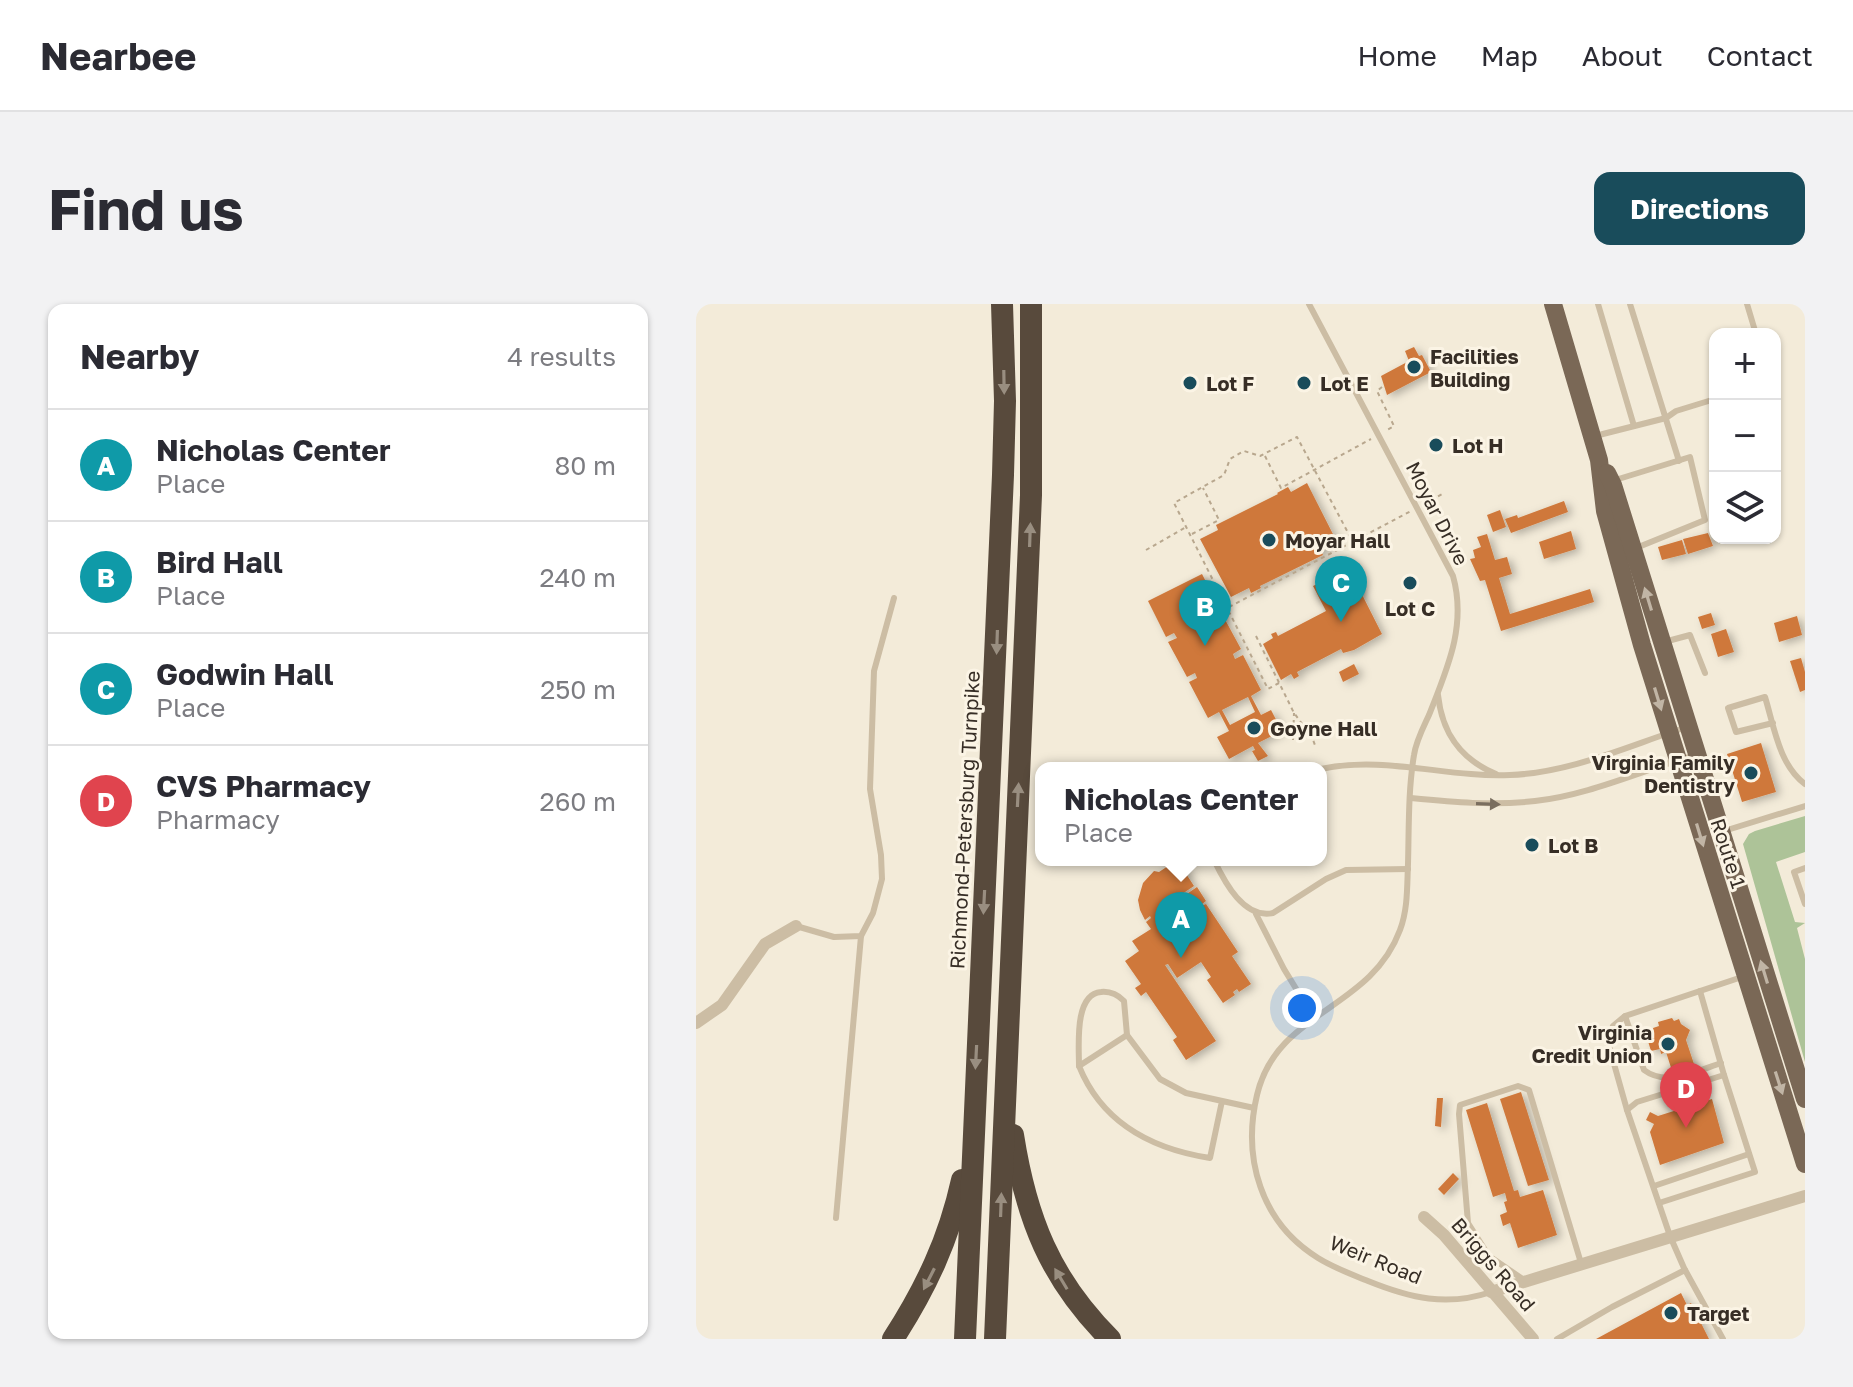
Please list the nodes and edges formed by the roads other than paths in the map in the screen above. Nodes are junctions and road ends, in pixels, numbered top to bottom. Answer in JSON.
{"nodes":[{"id":1,"x":1002,"y":304,"type":"edge"},
{"id":2,"x":1031,"y":304,"type":"edge"},
{"id":3,"x":1309,"y":304,"type":"edge"},
{"id":4,"x":1553,"y":304,"type":"edge"},
{"id":5,"x":1598,"y":304,"type":"edge"},
{"id":6,"x":1630,"y":304,"type":"edge"},
{"id":7,"x":1747,"y":304,"type":"edge"},
{"id":8,"x":1754,"y":328,"type":"edge"},
{"id":9,"x":1712,"y":400,"type":"edge"},
{"id":10,"x":1666,"y":418,"type":"junction"},
{"id":11,"x":1634,"y":426,"type":"junction"},
{"id":12,"x":1592,"y":437,"type":"junction"},
{"id":13,"x":1599,"y":460,"type":"junction"},
{"id":14,"x":1679,"y":461,"type":"junction"},
{"id":15,"x":1612,"y":481,"type":"junction"},
{"id":16,"x":1632,"y":550,"type":"junction"},
{"id":17,"x":894,"y":598,"type":"dead end"},
{"id":18,"x":1661,"y":643,"type":"junction"},
{"id":19,"x":1705,"y":673,"type":"dead end"},
{"id":20,"x":1438,"y":691,"type":"junction"},
{"id":21,"x":1773,"y":723,"type":"junction"},
{"id":22,"x":1687,"y":727,"type":"junction"},
{"id":23,"x":1668,"y":733,"type":"junction"},
{"id":24,"x":1696,"y":755,"type":"junction"},
{"id":25,"x":1677,"y":760,"type":"junction"},
{"id":26,"x":1413,"y":767,"type":"junction"},
{"id":27,"x":1327,"y":768,"type":"edge"},
{"id":28,"x":1499,"y":775,"type":"junction"},
{"id":29,"x":1805,"y":784,"type":"edge"},
{"id":30,"x":1411,"y":798,"type":"junction"},
{"id":31,"x":1805,"y":806,"type":"edge"},
{"id":32,"x":1721,"y":832,"type":"junction"},
{"id":33,"x":1218,"y":866,"type":"edge"},
{"id":34,"x":1805,"y":868,"type":"edge"},
{"id":35,"x":1408,"y":869,"type":"junction"},
{"id":36,"x":1805,"y":904,"type":"edge"},
{"id":37,"x":1256,"y":914,"type":"junction"},
{"id":38,"x":796,"y":926,"type":"joint"},
{"id":39,"x":861,"y":936,"type":"junction"},
{"id":40,"x":1745,"y":976,"type":"junction"},
{"id":41,"x":1700,"y":991,"type":"junction"},
{"id":42,"x":1625,"y":1016,"type":"junction"},
{"id":43,"x":1314,"y":1018,"type":"junction"},
{"id":44,"x":696,"y":1023,"type":"edge"},
{"id":45,"x":1127,"y":1035,"type":"junction"},
{"id":46,"x":1721,"y":1063,"type":"junction"},
{"id":47,"x":1079,"y":1066,"type":"junction"},
{"id":48,"x":1724,"y":1075,"type":"junction"},
{"id":49,"x":1006,"y":1090,"type":"junction"},
{"id":50,"x":1805,"y":1099,"type":"edge"},
{"id":51,"x":1222,"y":1101,"type":"junction"},
{"id":52,"x":1254,"y":1108,"type":"junction"},
{"id":53,"x":1627,"y":1110,"type":"junction"},
{"id":54,"x":974,"y":1124,"type":"junction"},
{"id":55,"x":1749,"y":1154,"type":"junction"},
{"id":56,"x":1805,"y":1164,"type":"edge"},
{"id":57,"x":1654,"y":1186,"type":"junction"},
{"id":58,"x":1805,"y":1196,"type":"edge"},
{"id":59,"x":1659,"y":1203,"type":"junction"},
{"id":60,"x":1424,"y":1217,"type":"dead end"},
{"id":61,"x":836,"y":1218,"type":"dead end"},
{"id":62,"x":1670,"y":1236,"type":"junction"},
{"id":63,"x":1581,"y":1263,"type":"junction"},
{"id":64,"x":1685,"y":1270,"type":"junction"},
{"id":65,"x":1525,"y":1281,"type":"junction"},
{"id":66,"x":1491,"y":1292,"type":"junction"},
{"id":67,"x":893,"y":1339,"type":"edge"},
{"id":68,"x":965,"y":1339,"type":"edge"},
{"id":69,"x":995,"y":1339,"type":"edge"},
{"id":70,"x":1110,"y":1339,"type":"edge"},
{"id":71,"x":1533,"y":1339,"type":"edge"},
{"id":72,"x":1557,"y":1339,"type":"edge"},
{"id":73,"x":1723,"y":1339,"type":"edge"}],
"edges":[{"from":1,"to":54,"type":"highway","name":"Richmond-Petersburg Turnpike","one_way":true},
{"from":49,"to":2,"type":"highway","one_way":true},
{"from":3,"to":20,"type":"lane","name":"Moyar Drive"},
{"from":4,"to":12,"type":"main road","name":"Route 1"},
{"from":5,"to":11,"type":"lane"},
{"from":6,"to":10,"type":"lane"},
{"from":7,"to":8,"type":"lane"},
{"from":9,"to":10,"type":"lane"},
{"from":10,"to":11,"type":"lane"},
{"from":10,"to":14,"type":"lane"},
{"from":11,"to":12,"type":"lane"},
{"from":12,"to":13,"type":"main road","name":"Route 1"},
{"from":13,"to":15,"type":"main road","name":"Route 1"},
{"from":13,"to":23,"type":"main road","name":"Route 1","one_way":true},
{"from":14,"to":15,"type":"lane"},
{"from":14,"to":16,"type":"lane"},
{"from":15,"to":16,"type":"main road","name":"Route 1"},
{"from":18,"to":16,"type":"main road","name":"Route 1","one_way":true},
{"from":17,"to":39,"type":"lane"},
{"from":18,"to":19,"type":"lane"},
{"from":18,"to":22,"type":"main road","name":"Route 1"},
{"from":20,"to":26,"type":"lane","name":"Moyar Drive"},
{"from":20,"to":28,"type":"lane"},
{"from":21,"to":21,"type":"lane"},
{"from":21,"to":29,"type":"lane"},
{"from":22,"to":23,"type":"lane"},
{"from":22,"to":24,"type":"main road","name":"Route 1"},
{"from":23,"to":25,"type":"main road","name":"Route 1"},
{"from":23,"to":28,"type":"lane"},
{"from":24,"to":25,"type":"lane"},
{"from":24,"to":32,"type":"main road","name":"Route 1"},
{"from":30,"to":25,"type":"lane","one_way":true},
{"from":25,"to":40,"type":"main road","name":"Route 1","one_way":true},
{"from":26,"to":27,"type":"lane"},
{"from":26,"to":28,"type":"lane"},
{"from":26,"to":30,"type":"lane","name":"Moyar Drive"},
{"from":30,"to":35,"type":"lane","name":"Weir Road"},
{"from":31,"to":32,"type":"lane"},
{"from":50,"to":32,"type":"main road","name":"Route 1","one_way":true},
{"from":33,"to":37,"type":"lane"},
{"from":34,"to":36,"type":"lane"},
{"from":35,"to":37,"type":"lane"},
{"from":35,"to":43,"type":"lane","name":"Weir Road"},
{"from":37,"to":43,"type":"lane"},
{"from":38,"to":39,"type":"lane"},
{"from":38,"to":44,"type":"street"},
{"from":39,"to":61,"type":"lane"},
{"from":40,"to":41,"type":"lane"},
{"from":40,"to":56,"type":"main road","name":"Route 1","one_way":true},
{"from":41,"to":42,"type":"lane"},
{"from":41,"to":46,"type":"lane"},
{"from":42,"to":46,"type":"lane"},
{"from":42,"to":53,"type":"lane"},
{"from":43,"to":52,"type":"lane","name":"Weir Road"},
{"from":45,"to":47,"type":"lane"},
{"from":45,"to":47,"type":"lane"},
{"from":45,"to":51,"type":"lane"},
{"from":46,"to":48,"type":"lane"},
{"from":47,"to":51,"type":"lane"},
{"from":48,"to":53,"type":"lane"},
{"from":48,"to":55,"type":"lane"},
{"from":69,"to":49,"type":"highway","one_way":true},
{"from":70,"to":49,"type":"highway","one_way":true},
{"from":51,"to":52,"type":"lane"},
{"from":52,"to":66,"type":"lane","name":"Weir Road"},
{"from":53,"to":57,"type":"lane"},
{"from":54,"to":67,"type":"highway","one_way":true},
{"from":54,"to":68,"type":"highway","name":"Richmond-Petersburg Turnpike"},
{"from":55,"to":57,"type":"lane"},
{"from":55,"to":59,"type":"lane"},
{"from":57,"to":59,"type":"lane"},
{"from":58,"to":62,"type":"street","name":"Weir Road"},
{"from":59,"to":62,"type":"lane"},
{"from":60,"to":66,"type":"street","name":"Briggs Road"},
{"from":62,"to":63,"type":"street","name":"Weir Road"},
{"from":62,"to":64,"type":"lane"},
{"from":63,"to":65,"type":"street","name":"Weir Road"},
{"from":63,"to":65,"type":"lane"},
{"from":64,"to":72,"type":"lane"},
{"from":64,"to":73,"type":"lane"},
{"from":65,"to":66,"type":"street","name":"Weir Road"},
{"from":66,"to":71,"type":"street","name":"Briggs Road"}]}
